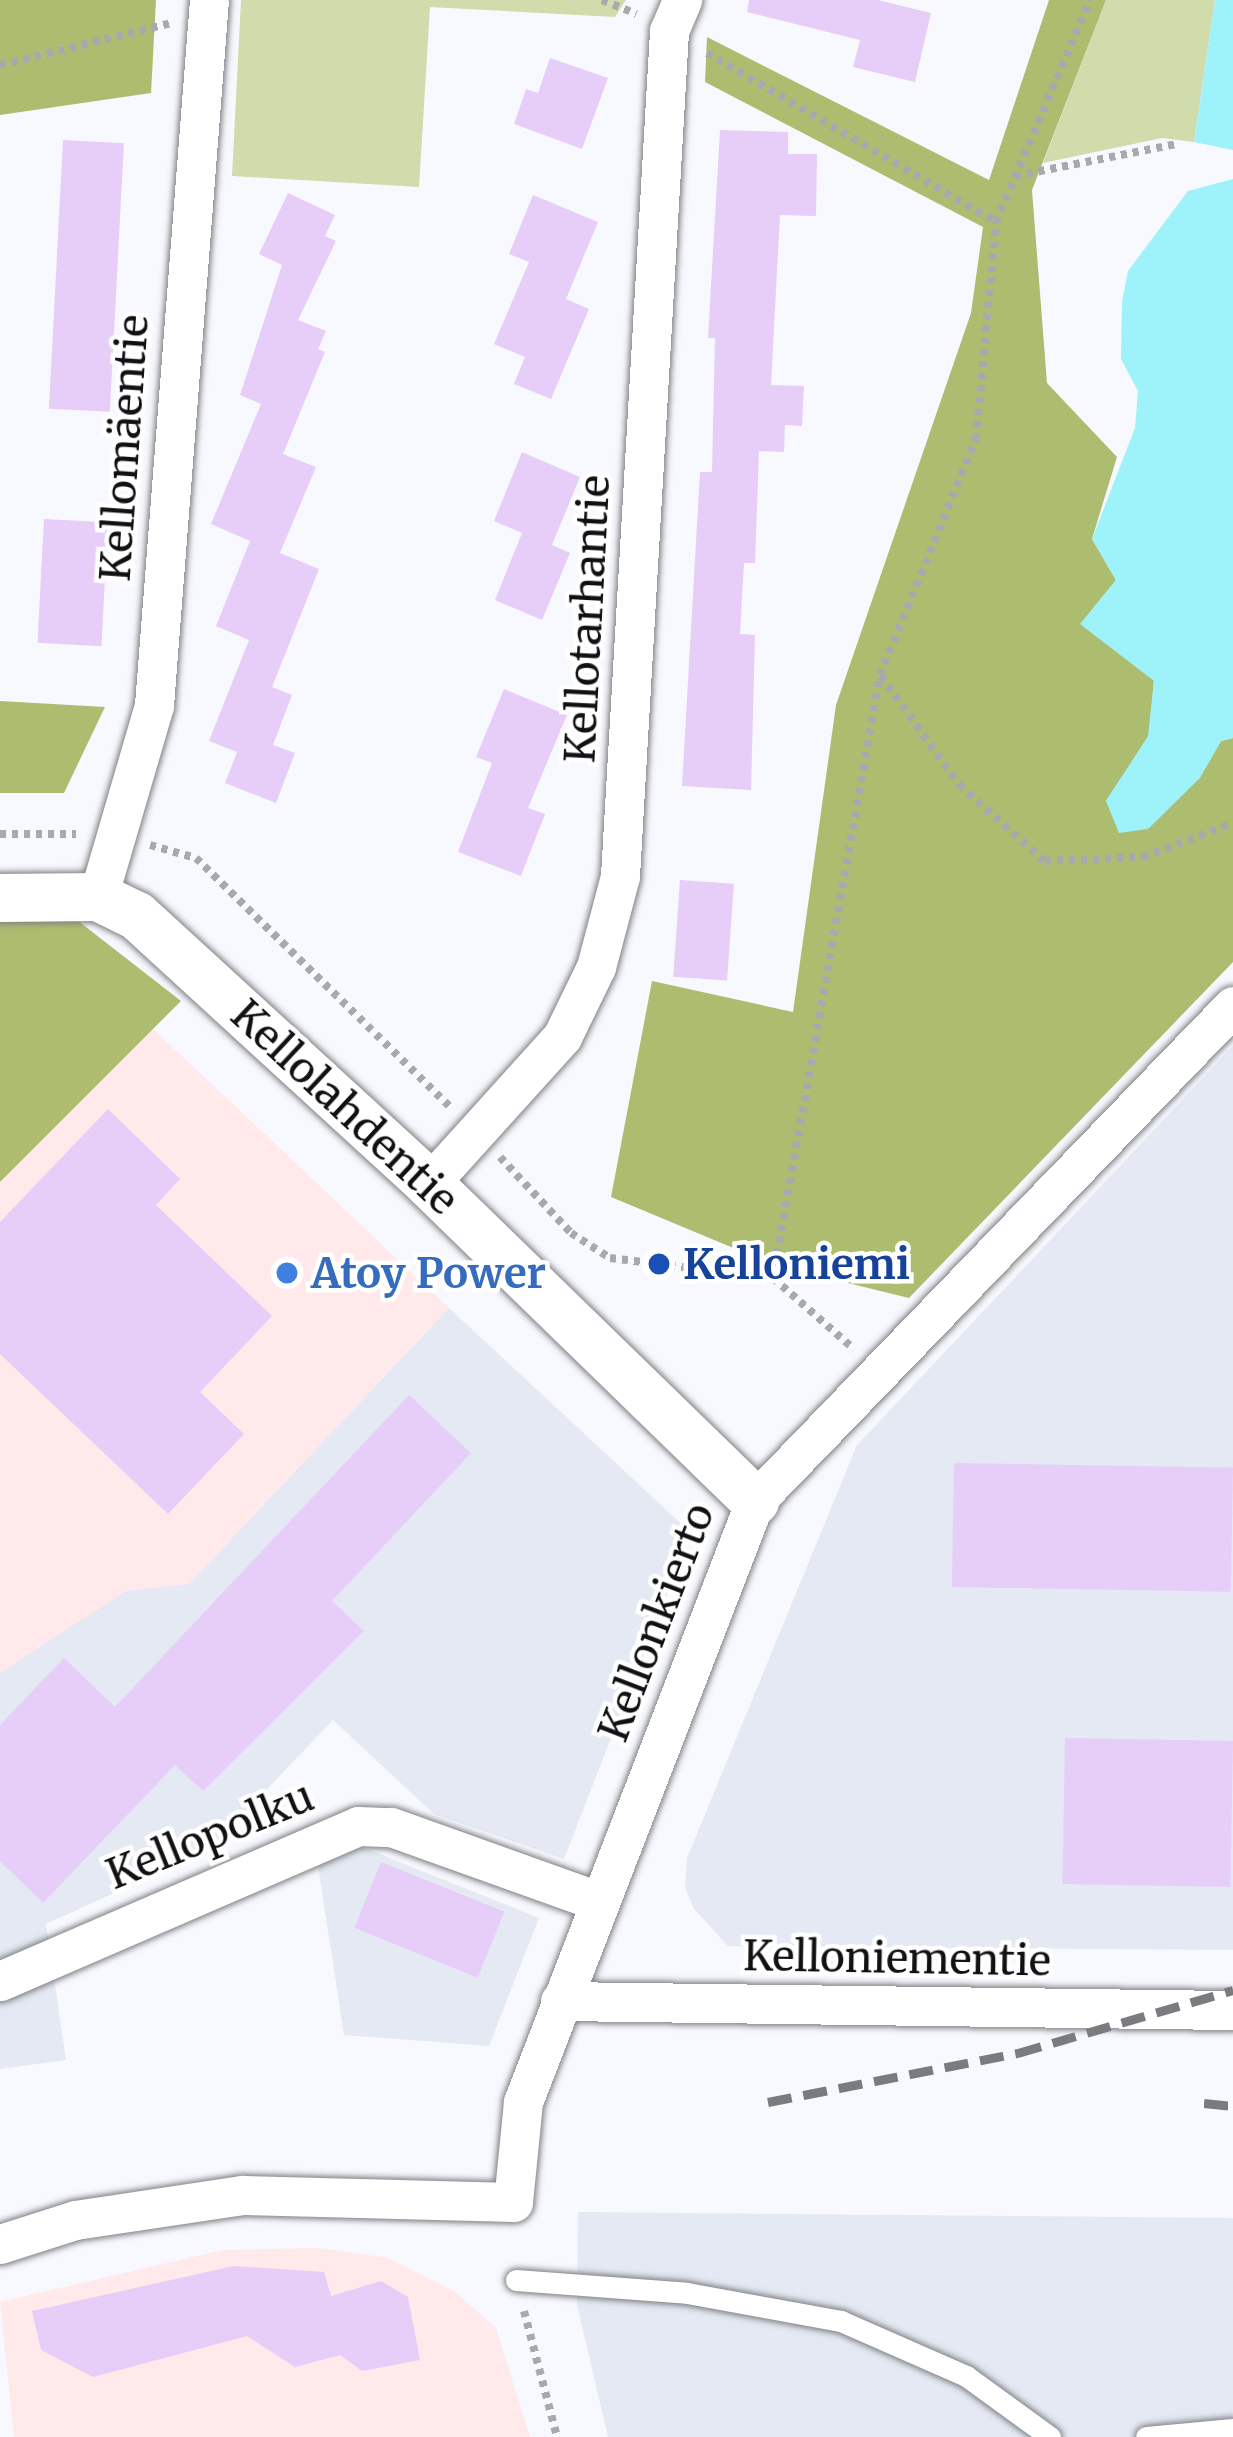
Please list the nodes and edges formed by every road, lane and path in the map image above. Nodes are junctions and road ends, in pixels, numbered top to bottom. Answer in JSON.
{"nodes":[{"id":1,"x":1090,"y":0,"type":"edge"},
{"id":2,"x":206,"y":7,"type":"edge"},
{"id":3,"x":675,"y":15,"type":"edge"},
{"id":4,"x":0,"y":65,"type":"edge"},
{"id":5,"x":1176,"y":144,"type":"dead end"},
{"id":6,"x":1013,"y":176,"type":"junction"},
{"id":7,"x":996,"y":222,"type":"junction"},
{"id":8,"x":880,"y":675,"type":"junction"},
{"id":9,"x":1233,"y":823,"type":"edge"},
{"id":10,"x":0,"y":834,"type":"edge"},
{"id":11,"x":112,"y":834,"type":"junction"},
{"id":12,"x":98,"y":897,"type":"junction"},
{"id":13,"x":0,"y":898,"type":"edge"},
{"id":14,"x":1233,"y":1006,"type":"edge"},
{"id":15,"x":477,"y":1133,"type":"junction"},
{"id":16,"x":429,"y":1184,"type":"junction"},
{"id":17,"x":773,"y":1278,"type":"junction"},
{"id":18,"x":883,"y":1374,"type":"junction"},
{"id":19,"x":755,"y":1501,"type":"junction"},
{"id":20,"x":600,"y":1902,"type":"junction"},
{"id":21,"x":0,"y":1981,"type":"edge"},
{"id":22,"x":560,"y":2001,"type":"junction"},
{"id":23,"x":1233,"y":2010,"type":"edge"},
{"id":24,"x":0,"y":2244,"type":"edge"},
{"id":25,"x":516,"y":2280,"type":"joint"},
{"id":26,"x":1233,"y":2429,"type":"edge"},
{"id":27,"x":557,"y":2437,"type":"edge"},
{"id":28,"x":1050,"y":2437,"type":"edge"},
{"id":29,"x":1146,"y":2437,"type":"edge"}],
"edges":[{"from":1,"to":6,"type":"path"},
{"from":2,"to":4,"type":"path"},
{"from":2,"to":11,"type":"street","name":"Kellomäentie"},
{"from":3,"to":7,"type":"path"},
{"from":3,"to":15,"type":"street","name":"Kellotarhantie"},
{"from":5,"to":6,"type":"path"},
{"from":6,"to":7,"type":"path"},
{"from":7,"to":8,"type":"path"},
{"from":8,"to":9,"type":"path"},
{"from":8,"to":17,"type":"path"},
{"from":10,"to":11,"type":"path"},
{"from":11,"to":12,"type":"street","name":"Kellomäentie"},
{"from":11,"to":15,"type":"path"},
{"from":12,"to":13,"type":"street"},
{"from":12,"to":16,"type":"street","name":"Kellolahdentie"},
{"from":14,"to":18,"type":"street","name":"Kellonkierto"},
{"from":15,"to":16,"type":"street","name":"Kellotarhantie"},
{"from":15,"to":17,"type":"path"},
{"from":16,"to":19,"type":"street","name":"Kellolahdentie"},
{"from":17,"to":18,"type":"path"},
{"from":18,"to":19,"type":"street","name":"Kellonkierto"},
{"from":19,"to":20,"type":"street","name":"Kellonkierto"},
{"from":20,"to":21,"type":"street","name":"Kellopolku"},
{"from":20,"to":22,"type":"street","name":"Kellonkierto"},
{"from":22,"to":23,"type":"street","name":"Kelloniementie"},
{"from":22,"to":24,"type":"street","name":"Kellonkierto"},
{"from":25,"to":27,"type":"path"},
{"from":25,"to":28,"type":"lane"},
{"from":26,"to":29,"type":"lane"}]}
